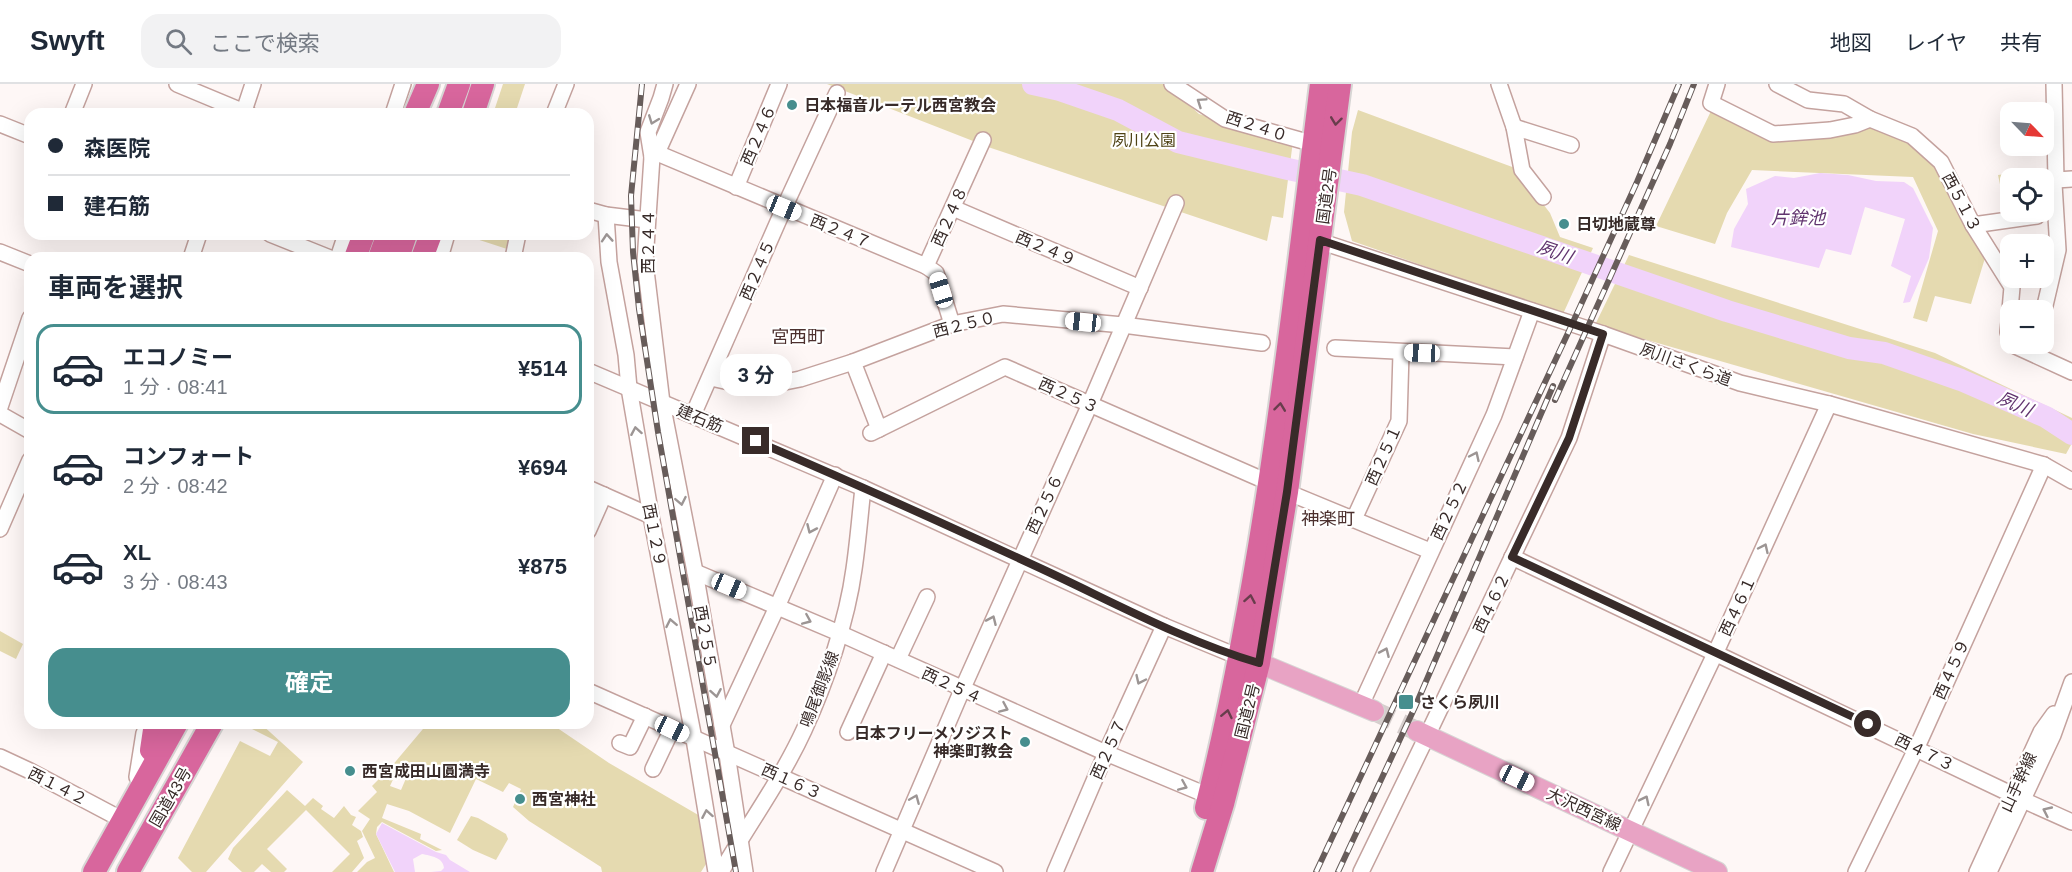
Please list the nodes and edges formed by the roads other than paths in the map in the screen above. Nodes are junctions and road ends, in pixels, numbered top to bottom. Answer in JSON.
{"nodes":[{"id":1,"x":84,"y":84,"type":"edge"},
{"id":2,"x":177,"y":84,"type":"edge"},
{"id":3,"x":253,"y":84,"type":"edge"},
{"id":4,"x":404,"y":84,"type":"edge"},
{"id":5,"x":429,"y":84,"type":"edge"},
{"id":6,"x":440,"y":84,"type":"edge"},
{"id":7,"x":459,"y":84,"type":"edge"},
{"id":8,"x":473,"y":84,"type":"edge"},
{"id":9,"x":483,"y":84,"type":"edge"},
{"id":10,"x":495,"y":84,"type":"edge"},
{"id":11,"x":566,"y":84,"type":"edge"},
{"id":12,"x":665,"y":84,"type":"edge"},
{"id":13,"x":688,"y":84,"type":"edge"},
{"id":14,"x":779,"y":84,"type":"edge"},
{"id":15,"x":1172,"y":84,"type":"edge"},
{"id":16,"x":1321,"y":84,"type":"edge"},
{"id":17,"x":1340,"y":84,"type":"edge"},
{"id":18,"x":1499,"y":84,"type":"edge"},
{"id":19,"x":1717,"y":84,"type":"edge"},
{"id":20,"x":1776,"y":84,"type":"edge"},
{"id":21,"x":2054,"y":84,"type":"edge"},
{"id":22,"x":837,"y":93,"type":"dead end"},
{"id":23,"x":74,"y":108,"type":"edge"},
{"id":24,"x":233,"y":108,"type":"edge"},
{"id":25,"x":246,"y":108,"type":"edge"},
{"id":26,"x":395,"y":108,"type":"edge"},
{"id":27,"x":418,"y":108,"type":"edge"},
{"id":28,"x":421,"y":108,"type":"edge"},
{"id":29,"x":431,"y":108,"type":"edge"},
{"id":30,"x":450,"y":108,"type":"edge"},
{"id":31,"x":466,"y":108,"type":"edge"},
{"id":32,"x":475,"y":108,"type":"edge"},
{"id":33,"x":486,"y":108,"type":"edge"},
{"id":34,"x":556,"y":108,"type":"edge"},
{"id":35,"x":1870,"y":119,"type":"junction"},
{"id":36,"x":0,"y":124,"type":"edge"},
{"id":37,"x":1514,"y":127,"type":"junction"},
{"id":38,"x":24,"y":134,"type":"edge"},
{"id":39,"x":983,"y":140,"type":"dead end"},
{"id":40,"x":1571,"y":145,"type":"dead end"},
{"id":41,"x":1319,"y":152,"type":"junction"},
{"id":42,"x":655,"y":155,"type":"junction"},
{"id":43,"x":2072,"y":179,"type":"edge"},
{"id":44,"x":2056,"y":180,"type":"junction"},
{"id":45,"x":736,"y":187,"type":"junction"},
{"id":46,"x":1543,"y":197,"type":"dead end"},
{"id":47,"x":1176,"y":203,"type":"dead end"},
{"id":48,"x":784,"y":208,"type":"junction"},
{"id":49,"x":952,"y":208,"type":"junction"},
{"id":50,"x":594,"y":212,"type":"edge"},
{"id":51,"x":606,"y":215,"type":"junction"},
{"id":52,"x":647,"y":220,"type":"junction"},
{"id":53,"x":2000,"y":221,"type":"edge"},
{"id":54,"x":1973,"y":225,"type":"junction"},
{"id":55,"x":1311,"y":238,"type":"junction"},
{"id":56,"x":285,"y":240,"type":"edge"},
{"id":57,"x":0,"y":252,"type":"edge"},
{"id":58,"x":315,"y":252,"type":"edge"},
{"id":59,"x":24,"y":262,"type":"edge"},
{"id":60,"x":926,"y":266,"type":"junction"},
{"id":61,"x":1140,"y":288,"type":"junction"},
{"id":62,"x":2011,"y":300,"type":"edge"},
{"id":63,"x":2046,"y":300,"type":"edge"},
{"id":64,"x":1532,"y":311,"type":"junction"},
{"id":65,"x":952,"y":324,"type":"junction"},
{"id":66,"x":1123,"y":326,"type":"junction"},
{"id":67,"x":1603,"y":334,"type":"junction"},
{"id":68,"x":24,"y":336,"type":"edge"},
{"id":69,"x":1262,"y":343,"type":"dead end"},
{"id":70,"x":1335,"y":348,"type":"dead end"},
{"id":71,"x":1401,"y":353,"type":"junction"},
{"id":72,"x":2043,"y":354,"type":"edge"},
{"id":73,"x":1515,"y":357,"type":"junction"},
{"id":74,"x":853,"y":362,"type":"junction"},
{"id":75,"x":2072,"y":372,"type":"edge"},
{"id":76,"x":594,"y":373,"type":"edge"},
{"id":77,"x":711,"y":378,"type":"junction"},
{"id":78,"x":629,"y":388,"type":"junction"},
{"id":79,"x":662,"y":403,"type":"junction"},
{"id":80,"x":1090,"y":404,"type":"junction"},
{"id":81,"x":1829,"y":404,"type":"junction"},
{"id":82,"x":0,"y":407,"type":"edge"},
{"id":83,"x":0,"y":414,"type":"edge"},
{"id":84,"x":693,"y":415,"type":"junction"},
{"id":85,"x":24,"y":428,"type":"edge"},
{"id":86,"x":2044,"y":465,"type":"junction"},
{"id":87,"x":24,"y":471,"type":"edge"},
{"id":88,"x":835,"y":475,"type":"junction"},
{"id":89,"x":2072,"y":481,"type":"edge"},
{"id":90,"x":863,"y":488,"type":"junction"},
{"id":91,"x":1279,"y":488,"type":"junction"},
{"id":92,"x":594,"y":491,"type":"edge"},
{"id":93,"x":604,"y":495,"type":"junction"},
{"id":94,"x":3,"y":511,"type":"edge"},
{"id":95,"x":651,"y":516,"type":"junction"},
{"id":96,"x":594,"y":518,"type":"edge"},
{"id":97,"x":1354,"y":519,"type":"junction"},
{"id":98,"x":0,"y":529,"type":"edge"},
{"id":99,"x":1430,"y":551,"type":"junction"},
{"id":100,"x":1512,"y":557,"type":"junction"},
{"id":101,"x":1019,"y":559,"type":"junction"},
{"id":102,"x":695,"y":572,"type":"junction"},
{"id":103,"x":927,"y":597,"type":"dead end"},
{"id":104,"x":777,"y":607,"type":"junction"},
{"id":105,"x":1164,"y":626,"type":"junction"},
{"id":106,"x":839,"y":633,"type":"junction"},
{"id":107,"x":1715,"y":654,"type":"junction"},
{"id":108,"x":891,"y":656,"type":"junction"},
{"id":109,"x":1249,"y":660,"type":"junction"},
{"id":110,"x":2069,"y":689,"type":"edge"},
{"id":111,"x":962,"y":690,"type":"junction"},
{"id":112,"x":594,"y":694,"type":"edge"},
{"id":113,"x":1367,"y":708,"type":"joint"},
{"id":114,"x":645,"y":716,"type":"junction"},
{"id":115,"x":722,"y":725,"type":"junction"},
{"id":116,"x":146,"y":729,"type":"edge"},
{"id":117,"x":154,"y":729,"type":"edge"},
{"id":118,"x":162,"y":729,"type":"edge"},
{"id":119,"x":174,"y":729,"type":"edge"},
{"id":120,"x":193,"y":729,"type":"edge"},
{"id":121,"x":210,"y":729,"type":"edge"},
{"id":122,"x":672,"y":729,"type":"junction"},
{"id":123,"x":848,"y":732,"type":"dead end"},
{"id":124,"x":1422,"y":734,"type":"junction"},
{"id":125,"x":694,"y":739,"type":"junction"},
{"id":126,"x":620,"y":742,"type":"dead end"},
{"id":127,"x":1917,"y":747,"type":"junction"},
{"id":128,"x":151,"y":750,"type":"junction"},
{"id":129,"x":1106,"y":753,"type":"junction"},
{"id":130,"x":727,"y":754,"type":"junction"},
{"id":131,"x":0,"y":758,"type":"edge"},
{"id":132,"x":653,"y":769,"type":"dead end"},
{"id":133,"x":780,"y":776,"type":"junction"},
{"id":134,"x":136,"y":777,"type":"junction"},
{"id":135,"x":1209,"y":796,"type":"junction"},
{"id":136,"x":2018,"y":797,"type":"junction"},
{"id":137,"x":115,"y":816,"type":"junction"},
{"id":138,"x":2072,"y":822,"type":"edge"},
{"id":139,"x":902,"y":830,"type":"junction"},
{"id":140,"x":1630,"y":830,"type":"junction"},
{"id":141,"x":740,"y":839,"type":"junction"},
{"id":142,"x":83,"y":872,"type":"edge"},
{"id":143,"x":94,"y":872,"type":"edge"},
{"id":144,"x":114,"y":872,"type":"edge"},
{"id":145,"x":128,"y":872,"type":"edge"},
{"id":146,"x":716,"y":872,"type":"edge"},
{"id":147,"x":721,"y":872,"type":"edge"},
{"id":148,"x":745,"y":872,"type":"edge"},
{"id":149,"x":884,"y":872,"type":"edge"},
{"id":150,"x":995,"y":872,"type":"edge"},
{"id":151,"x":1055,"y":872,"type":"edge"},
{"id":152,"x":1187,"y":872,"type":"edge"},
{"id":153,"x":1202,"y":872,"type":"edge"},
{"id":154,"x":1361,"y":872,"type":"edge"},
{"id":155,"x":1611,"y":872,"type":"edge"},
{"id":156,"x":1717,"y":872,"type":"edge"},
{"id":157,"x":1856,"y":872,"type":"edge"},
{"id":158,"x":1977,"y":872,"type":"edge"},
{"id":159,"x":1989,"y":872,"type":"edge"}],
"edges":[{"from":1,"to":23,"type":"street"},
{"from":2,"to":24,"type":"street"},
{"from":3,"to":25,"type":"street"},
{"from":4,"to":26,"type":"street"},
{"from":5,"to":27,"type":"highway"},
{"from":5,"to":28,"type":"highway"},
{"from":6,"to":29,"type":"highway"},
{"from":7,"to":30,"type":"highway"},
{"from":8,"to":31,"type":"highway"},
{"from":9,"to":32,"type":"highway"},
{"from":10,"to":33,"type":"street"},
{"from":11,"to":34,"type":"street"},
{"from":12,"to":42,"type":"street","name":"西２４４","one_way":true},
{"from":13,"to":42,"type":"street"},
{"from":14,"to":45,"type":"street","name":"西２４６"},
{"from":41,"to":15,"type":"street","name":"西２４０","one_way":true},
{"from":16,"to":41,"type":"highway","name":"国道2号"},
{"from":17,"to":41,"type":"highway","name":"国道2号","one_way":true},
{"from":18,"to":37,"type":"street"},
{"from":19,"to":35,"type":"street"},
{"from":20,"to":35,"type":"street","name":"西５１３"},
{"from":21,"to":44,"type":"street"},
{"from":22,"to":48,"type":"street","name":"西２４５"},
{"from":35,"to":54,"type":"street","name":"西５１３"},
{"from":36,"to":38,"type":"street"},
{"from":37,"to":40,"type":"street"},
{"from":37,"to":46,"type":"street"},
{"from":39,"to":49,"type":"street","name":"西２４８"},
{"from":41,"to":55,"type":"highway","name":"国道2号"},
{"from":42,"to":45,"type":"street","name":"西２４７"},
{"from":42,"to":52,"type":"street","name":"西２４４"},
{"from":43,"to":44,"type":"street"},
{"from":44,"to":63,"type":"street"},
{"from":45,"to":48,"type":"street","name":"西２４７"},
{"from":47,"to":61,"type":"street","name":"西２５６"},
{"from":48,"to":60,"type":"street","name":"西２４７"},
{"from":48,"to":77,"type":"street","name":"西２４５"},
{"from":49,"to":60,"type":"street","name":"西２４８"},
{"from":49,"to":61,"type":"street","name":"西２４９"},
{"from":50,"to":51,"type":"street"},
{"from":51,"to":52,"type":"street"},
{"from":78,"to":51,"type":"street","name":"西１２９","one_way":true},
{"from":52,"to":79,"type":"street","name":"西２４４"},
{"from":53,"to":54,"type":"street"},
{"from":54,"to":62,"type":"street","name":"西５１３"},
{"from":55,"to":64,"type":"street","name":"夙川さくら道"},
{"from":55,"to":91,"type":"highway","name":"国道2号"},
{"from":56,"to":58,"type":"street"},
{"from":57,"to":59,"type":"street"},
{"from":60,"to":65,"type":"street","name":"西２４８"},
{"from":61,"to":66,"type":"street","name":"西２５６"},
{"from":64,"to":67,"type":"street","name":"夙川さくら道"},
{"from":64,"to":73,"type":"street","name":"西２５２"},
{"from":65,"to":66,"type":"street","name":"西２５０"},
{"from":65,"to":74,"type":"street","name":"西２５０"},
{"from":66,"to":69,"type":"street","name":"西２５０"},
{"from":66,"to":80,"type":"street","name":"西２５６"},
{"from":67,"to":81,"type":"street","name":"夙川さくら道"},
{"from":67,"to":100,"type":"street","name":"西４６２"},
{"from":68,"to":82,"type":"street"},
{"from":70,"to":71,"type":"street"},
{"from":71,"to":73,"type":"street"},
{"from":71,"to":97,"type":"street","name":"西２５１"},
{"from":72,"to":75,"type":"street"},
{"from":99,"to":73,"type":"street","name":"西２５２","one_way":true},
{"from":74,"to":77,"type":"street","name":"西２５０"},
{"from":74,"to":80,"type":"street","name":"西２５３"},
{"from":76,"to":78,"type":"street","name":"建石筋"},
{"from":77,"to":84,"type":"street","name":"西２４５"},
{"from":78,"to":79,"type":"street","name":"建石筋"},
{"from":95,"to":78,"type":"street","name":"西１２９","one_way":true},
{"from":79,"to":84,"type":"street","name":"建石筋"},
{"from":79,"to":102,"type":"street","name":"西２５５","one_way":true},
{"from":80,"to":91,"type":"street","name":"西２５３"},
{"from":80,"to":101,"type":"street","name":"西２５６"},
{"from":81,"to":86,"type":"street","name":"夙川さくら道"},
{"from":107,"to":81,"type":"street","name":"西４６１","one_way":true},
{"from":83,"to":85,"type":"street"},
{"from":84,"to":88,"type":"street","name":"建石筋"},
{"from":86,"to":89,"type":"street","name":"夙川さくら道"},
{"from":86,"to":127,"type":"street","name":"西４５９"},
{"from":87,"to":94,"type":"street"},
{"from":88,"to":90,"type":"street","name":"建石筋"},
{"from":88,"to":104,"type":"street","one_way":true},
{"from":90,"to":101,"type":"street","name":"建石筋"},
{"from":90,"to":106,"type":"street","name":"鳴尾御影線"},
{"from":91,"to":97,"type":"street","name":"西２５３"},
{"from":91,"to":109,"type":"highway","name":"国道2号"},
{"from":92,"to":93,"type":"street"},
{"from":93,"to":95,"type":"street"},
{"from":93,"to":96,"type":"street"},
{"from":94,"to":98,"type":"street"},
{"from":125,"to":95,"type":"street","name":"西１２９","one_way":true},
{"from":97,"to":99,"type":"street","name":"西２５３"},
{"from":113,"to":99,"type":"street","name":"西２５２","one_way":true},
{"from":100,"to":107,"type":"street","name":"西４７３"},
{"from":100,"to":124,"type":"street","name":"西４６２"},
{"from":101,"to":105,"type":"street","name":"建石筋"},
{"from":111,"to":101,"type":"street","name":"西２５６","one_way":true},
{"from":102,"to":104,"type":"street","name":"西２５４"},
{"from":102,"to":115,"type":"street","name":"西２５５","one_way":true},
{"from":103,"to":108,"type":"street"},
{"from":104,"to":106,"type":"street","name":"西２５４","one_way":true},
{"from":104,"to":115,"type":"street"},
{"from":105,"to":109,"type":"street","name":"建石筋"},
{"from":105,"to":129,"type":"street","name":"西２５７","one_way":true},
{"from":106,"to":108,"type":"street","name":"西２５４"},
{"from":106,"to":133,"type":"street","name":"鳴尾御影線"},
{"from":107,"to":127,"type":"street","name":"西４７３"},
{"from":140,"to":107,"type":"street","name":"西４６１","one_way":true},
{"from":108,"to":111,"type":"street","name":"西２５４"},
{"from":108,"to":123,"type":"street"},
{"from":109,"to":113,"type":"main road"},
{"from":135,"to":109,"type":"highway","name":"国道2号","one_way":true},
{"from":109,"to":153,"type":"highway","name":"国道2号"},
{"from":110,"to":136,"type":"street","name":"山手幹線"},
{"from":111,"to":129,"type":"street","name":"西２５４","one_way":true},
{"from":139,"to":111,"type":"street","name":"西２５６","one_way":true},
{"from":112,"to":114,"type":"street","name":"西１６３"},
{"from":114,"to":122,"type":"street","name":"西１６３"},
{"from":114,"to":126,"type":"street"},
{"from":115,"to":130,"type":"street","name":"西２５５"},
{"from":116,"to":134,"type":"street"},
{"from":117,"to":128,"type":"highway"},
{"from":118,"to":128,"type":"highway"},
{"from":119,"to":143,"type":"highway"},
{"from":120,"to":144,"type":"highway"},
{"from":121,"to":145,"type":"highway","name":"国道43号"},
{"from":122,"to":125,"type":"street","name":"西１６３"},
{"from":122,"to":132,"type":"street"},
{"from":124,"to":140,"type":"main road","name":"大沢西宮線"},
{"from":124,"to":154,"type":"street","name":"西４６２"},
{"from":125,"to":130,"type":"street","name":"西１６３"},
{"from":146,"to":125,"type":"street","name":"西１２９","one_way":true},
{"from":127,"to":136,"type":"street","name":"西４７３"},
{"from":127,"to":157,"type":"street","name":"西４５９"},
{"from":128,"to":134,"type":"highway"},
{"from":129,"to":135,"type":"street","name":"西２５４","one_way":true},
{"from":129,"to":151,"type":"street","name":"西２５７"},
{"from":130,"to":133,"type":"street","name":"西１６３"},
{"from":130,"to":141,"type":"street","name":"西２５５"},
{"from":131,"to":137,"type":"street","name":"西１４２"},
{"from":133,"to":139,"type":"street","name":"西１６３"},
{"from":133,"to":141,"type":"street","name":"鳴尾御影線"},
{"from":134,"to":137,"type":"highway"},
{"from":135,"to":152,"type":"highway","name":"国道2号"},
{"from":138,"to":136,"type":"street","name":"西４７３","one_way":true},
{"from":136,"to":158,"type":"street","name":"山手幹線"},
{"from":136,"to":159,"type":"street","name":"山手幹線"},
{"from":137,"to":142,"type":"highway"},
{"from":139,"to":149,"type":"street","name":"西２５６"},
{"from":139,"to":150,"type":"street","name":"西１６３"},
{"from":140,"to":155,"type":"street","name":"西４６１"},
{"from":140,"to":156,"type":"main road","name":"大沢西宮線"},
{"from":141,"to":147,"type":"street","name":"鳴尾御影線"},
{"from":141,"to":148,"type":"street","name":"西２５５"}]}
